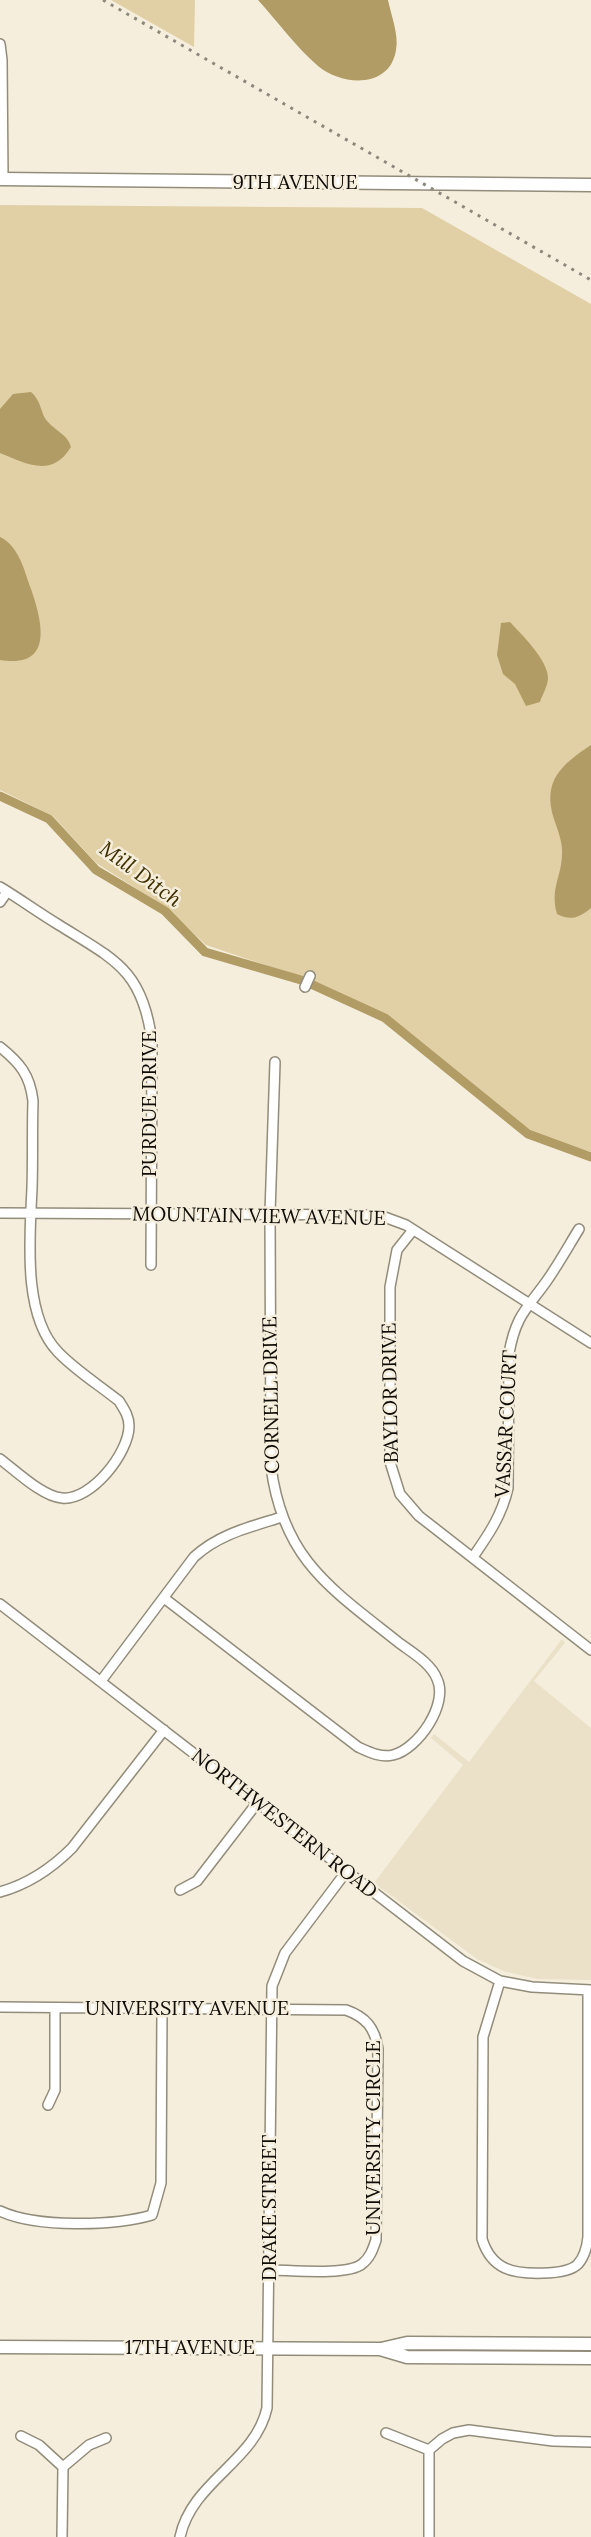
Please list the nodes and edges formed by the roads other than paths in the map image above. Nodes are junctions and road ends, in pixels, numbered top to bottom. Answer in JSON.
{"nodes":[{"id":1,"x":0,"y":44,"type":"edge"},
{"id":2,"x":1,"y":103,"type":"edge"},
{"id":3,"x":1,"y":179,"type":"edge"},
{"id":4,"x":591,"y":185,"type":"edge"},
{"id":5,"x":3,"y":889,"type":"edge"},
{"id":6,"x":0,"y":903,"type":"edge"},
{"id":7,"x":310,"y":976,"type":"dead end"},
{"id":8,"x":305,"y":987,"type":"dead end"},
{"id":9,"x":0,"y":1047,"type":"edge"},
{"id":10,"x":275,"y":1062,"type":"dead end"},
{"id":11,"x":0,"y":1213,"type":"edge"},
{"id":12,"x":31,"y":1213,"type":"junction"},
{"id":13,"x":150,"y":1214,"type":"junction"},
{"id":14,"x":270,"y":1214,"type":"junction"},
{"id":15,"x":579,"y":1229,"type":"dead end"},
{"id":16,"x":413,"y":1230,"type":"junction"},
{"id":17,"x":151,"y":1265,"type":"dead end"},
{"id":18,"x":528,"y":1303,"type":"junction"},
{"id":19,"x":591,"y":1343,"type":"edge"},
{"id":20,"x":0,"y":1460,"type":"edge"},
{"id":21,"x":282,"y":1517,"type":"junction"},
{"id":22,"x":473,"y":1557,"type":"junction"},
{"id":23,"x":164,"y":1598,"type":"junction"},
{"id":24,"x":0,"y":1604,"type":"edge"},
{"id":25,"x":591,"y":1650,"type":"edge"},
{"id":26,"x":101,"y":1681,"type":"junction"},
{"id":27,"x":164,"y":1730,"type":"junction"},
{"id":28,"x":257,"y":1803,"type":"junction"},
{"id":29,"x":346,"y":1872,"type":"junction"},
{"id":30,"x":180,"y":1890,"type":"dead end"},
{"id":31,"x":0,"y":1892,"type":"edge"},
{"id":32,"x":500,"y":1981,"type":"junction"},
{"id":33,"x":590,"y":1990,"type":"edge"},
{"id":34,"x":0,"y":2007,"type":"edge"},
{"id":35,"x":55,"y":2008,"type":"junction"},
{"id":36,"x":270,"y":2009,"type":"junction"},
{"id":37,"x":162,"y":2010,"type":"junction"},
{"id":38,"x":370,"y":2024,"type":"joint"},
{"id":39,"x":48,"y":2105,"type":"dead end"},
{"id":40,"x":0,"y":2211,"type":"edge"},
{"id":41,"x":270,"y":2270,"type":"junction"},
{"id":42,"x":591,"y":2344,"type":"edge"},
{"id":43,"x":0,"y":2347,"type":"edge"},
{"id":44,"x":268,"y":2349,"type":"junction"},
{"id":45,"x":380,"y":2349,"type":"junction"},
{"id":46,"x":591,"y":2358,"type":"edge"},
{"id":47,"x":386,"y":2433,"type":"dead end"},
{"id":48,"x":21,"y":2436,"type":"dead end"},
{"id":49,"x":106,"y":2438,"type":"dead end"},
{"id":50,"x":591,"y":2442,"type":"edge"},
{"id":51,"x":429,"y":2450,"type":"junction"},
{"id":52,"x":63,"y":2467,"type":"junction"},
{"id":53,"x":62,"y":2537,"type":"edge"},
{"id":54,"x":180,"y":2537,"type":"edge"},
{"id":55,"x":429,"y":2537,"type":"edge"}],
"edges":[{"from":1,"to":2,"type":"street"},
{"from":2,"to":3,"type":"street"},
{"from":3,"to":4,"type":"main road","name":"9TH AVENUE"},
{"from":5,"to":6,"type":"street"},
{"from":5,"to":13,"type":"street","name":"PURDUE DRIVE"},
{"from":7,"to":8,"type":"street"},
{"from":9,"to":12,"type":"street"},
{"from":10,"to":14,"type":"street","name":"CORNELL DRIVE"},
{"from":11,"to":12,"type":"street","name":"MOUNTAIN VIEW AVENUE"},
{"from":12,"to":13,"type":"street","name":"MOUNTAIN VIEW AVENUE"},
{"from":12,"to":20,"type":"street"},
{"from":13,"to":14,"type":"street","name":"MOUNTAIN VIEW AVENUE"},
{"from":13,"to":17,"type":"street","name":"PURDUE DRIVE"},
{"from":14,"to":16,"type":"street","name":"MOUNTAIN VIEW AVENUE"},
{"from":14,"to":21,"type":"street","name":"CORNELL DRIVE"},
{"from":15,"to":18,"type":"street","name":"VASSAR COURT"},
{"from":16,"to":18,"type":"street","name":"MOUNTAIN VIEW AVENUE"},
{"from":16,"to":22,"type":"street","name":"BAYLOR DRIVE"},
{"from":18,"to":19,"type":"street","name":"MOUNTAIN VIEW AVENUE"},
{"from":18,"to":22,"type":"street","name":"VASSAR COURT"},
{"from":21,"to":23,"type":"street"},
{"from":21,"to":23,"type":"street","name":"CORNELL DRIVE"},
{"from":22,"to":25,"type":"street","name":"BAYLOR DRIVE"},
{"from":23,"to":26,"type":"street"},
{"from":24,"to":26,"type":"street","name":"NORTHWESTERN ROAD"},
{"from":26,"to":27,"type":"street","name":"NORTHWESTERN ROAD"},
{"from":27,"to":28,"type":"street","name":"NORTHWESTERN ROAD"},
{"from":27,"to":31,"type":"street"},
{"from":28,"to":29,"type":"street","name":"NORTHWESTERN ROAD"},
{"from":28,"to":30,"type":"street"},
{"from":29,"to":32,"type":"street","name":"NORTHWESTERN ROAD"},
{"from":29,"to":36,"type":"street","name":"DRAKE STREET"},
{"from":32,"to":33,"type":"street","name":"NORTHWESTERN ROAD"},
{"from":32,"to":33,"type":"street"},
{"from":34,"to":35,"type":"street","name":"UNIVERSITY AVENUE"},
{"from":35,"to":37,"type":"street","name":"UNIVERSITY AVENUE"},
{"from":35,"to":39,"type":"street"},
{"from":36,"to":37,"type":"street","name":"UNIVERSITY AVENUE"},
{"from":36,"to":38,"type":"street","name":"UNIVERSITY AVENUE"},
{"from":36,"to":41,"type":"street","name":"DRAKE STREET"},
{"from":37,"to":40,"type":"street"},
{"from":38,"to":41,"type":"street","name":"UNIVERSITY CIRCLE"},
{"from":41,"to":44,"type":"street","name":"DRAKE STREET"},
{"from":42,"to":45,"type":"main road","name":"17TH AVENUE"},
{"from":43,"to":44,"type":"main road","name":"17TH AVENUE"},
{"from":44,"to":45,"type":"main road","name":"17TH AVENUE"},
{"from":44,"to":54,"type":"street","name":"DRAKE STREET"},
{"from":45,"to":46,"type":"main road","name":"17TH AVENUE"},
{"from":47,"to":51,"type":"street"},
{"from":48,"to":52,"type":"street"},
{"from":49,"to":52,"type":"street"},
{"from":50,"to":51,"type":"street"},
{"from":51,"to":55,"type":"street"},
{"from":52,"to":53,"type":"street"}]}
